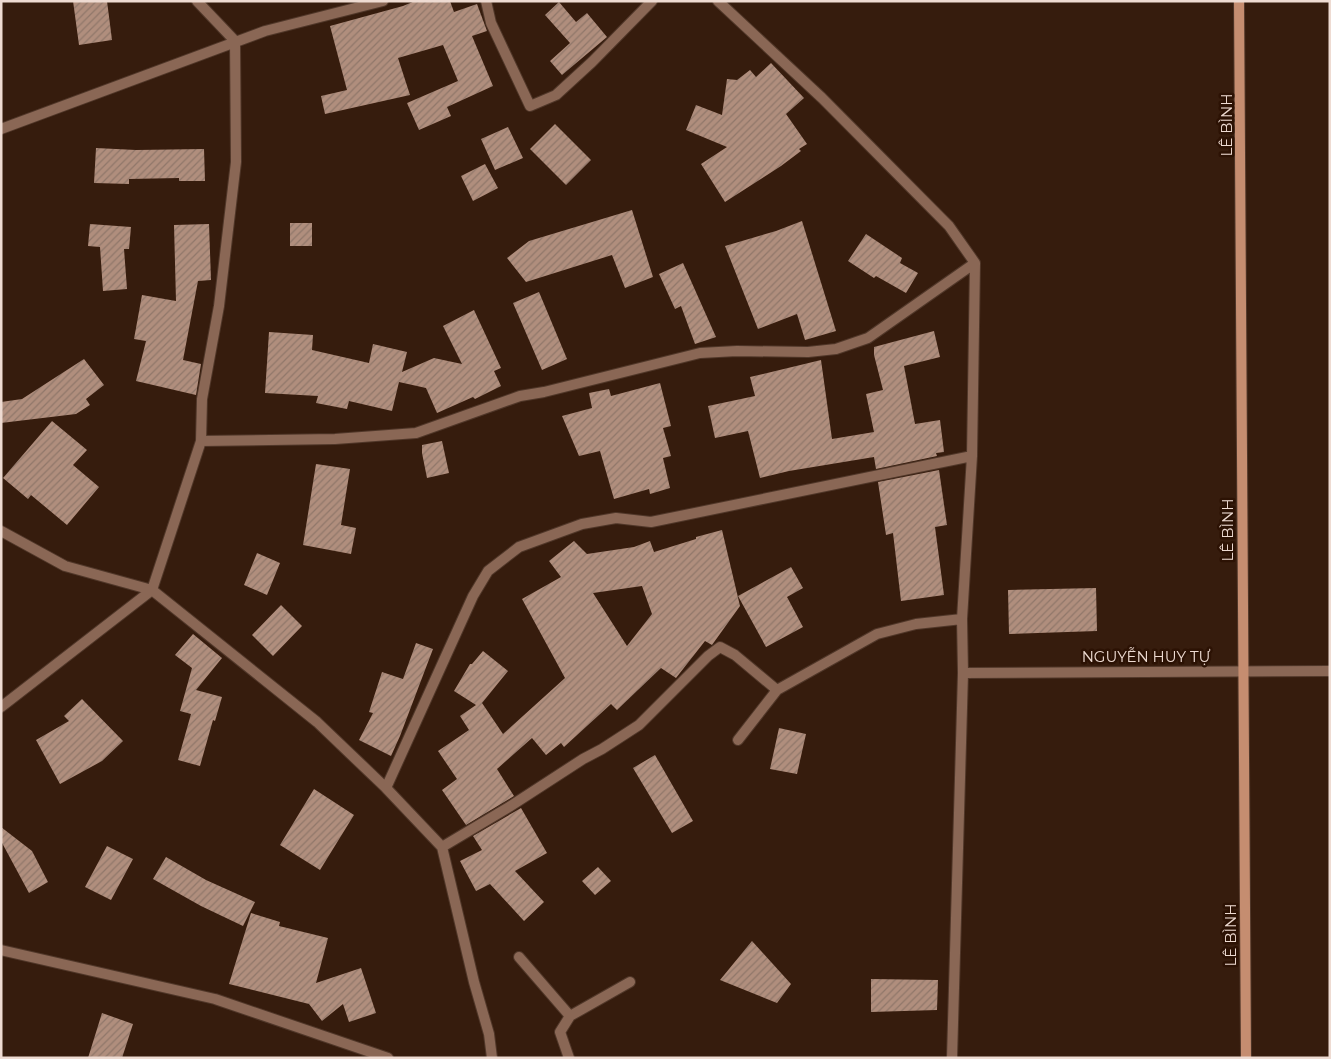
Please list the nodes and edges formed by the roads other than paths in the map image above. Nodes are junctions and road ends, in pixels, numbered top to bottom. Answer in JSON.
{"nodes":[{"id":1,"x":197,"y":1,"type":"edge"},
{"id":2,"x":383,"y":1,"type":"edge"},
{"id":3,"x":486,"y":1,"type":"edge"},
{"id":4,"x":652,"y":1,"type":"edge"},
{"id":5,"x":718,"y":1,"type":"edge"},
{"id":6,"x":1239,"y":1,"type":"edge"},
{"id":7,"x":235,"y":41,"type":"junction"},
{"id":8,"x":1,"y":129,"type":"edge"},
{"id":9,"x":975,"y":263,"type":"junction"},
{"id":10,"x":201,"y":441,"type":"junction"},
{"id":11,"x":972,"y":456,"type":"junction"},
{"id":12,"x":1,"y":531,"type":"edge"},
{"id":13,"x":152,"y":590,"type":"junction"},
{"id":14,"x":962,"y":619,"type":"junction"},
{"id":15,"x":1243,"y":670,"type":"junction"},
{"id":16,"x":1330,"y":671,"type":"edge"},
{"id":17,"x":963,"y":672,"type":"junction"},
{"id":18,"x":777,"y":690,"type":"junction"},
{"id":19,"x":1,"y":708,"type":"edge"},
{"id":20,"x":738,"y":740,"type":"dead end"},
{"id":21,"x":386,"y":788,"type":"junction"},
{"id":22,"x":442,"y":847,"type":"junction"},
{"id":23,"x":1,"y":950,"type":"edge"},
{"id":24,"x":519,"y":957,"type":"dead end"},
{"id":25,"x":630,"y":982,"type":"dead end"},
{"id":26,"x":570,"y":1016,"type":"junction"},
{"id":27,"x":388,"y":1058,"type":"edge"},
{"id":28,"x":492,"y":1058,"type":"edge"},
{"id":29,"x":569,"y":1058,"type":"edge"},
{"id":30,"x":952,"y":1058,"type":"edge"},
{"id":31,"x":1246,"y":1058,"type":"edge"}],
"edges":[{"from":1,"to":7,"type":"street"},
{"from":2,"to":7,"type":"street"},
{"from":3,"to":4,"type":"street"},
{"from":5,"to":9,"type":"street"},
{"from":6,"to":15,"type":"street","name":"LÊ BÌNH"},
{"from":7,"to":8,"type":"street"},
{"from":7,"to":10,"type":"street"},
{"from":9,"to":10,"type":"street"},
{"from":9,"to":11,"type":"street"},
{"from":10,"to":13,"type":"street"},
{"from":11,"to":14,"type":"street"},
{"from":11,"to":21,"type":"street"},
{"from":12,"to":13,"type":"street"},
{"from":13,"to":19,"type":"street"},
{"from":13,"to":21,"type":"street"},
{"from":14,"to":17,"type":"street"},
{"from":14,"to":18,"type":"street"},
{"from":15,"to":16,"type":"street","name":"NGUYỄN HUY TỰ"},
{"from":15,"to":17,"type":"street","name":"NGUYỄN HUY TỰ"},
{"from":15,"to":31,"type":"street","name":"LÊ BÌNH"},
{"from":17,"to":30,"type":"street"},
{"from":18,"to":20,"type":"street"},
{"from":18,"to":22,"type":"street"},
{"from":21,"to":22,"type":"street"},
{"from":22,"to":28,"type":"street"},
{"from":23,"to":27,"type":"street"},
{"from":24,"to":26,"type":"street"},
{"from":25,"to":26,"type":"street"},
{"from":26,"to":29,"type":"street"}]}
